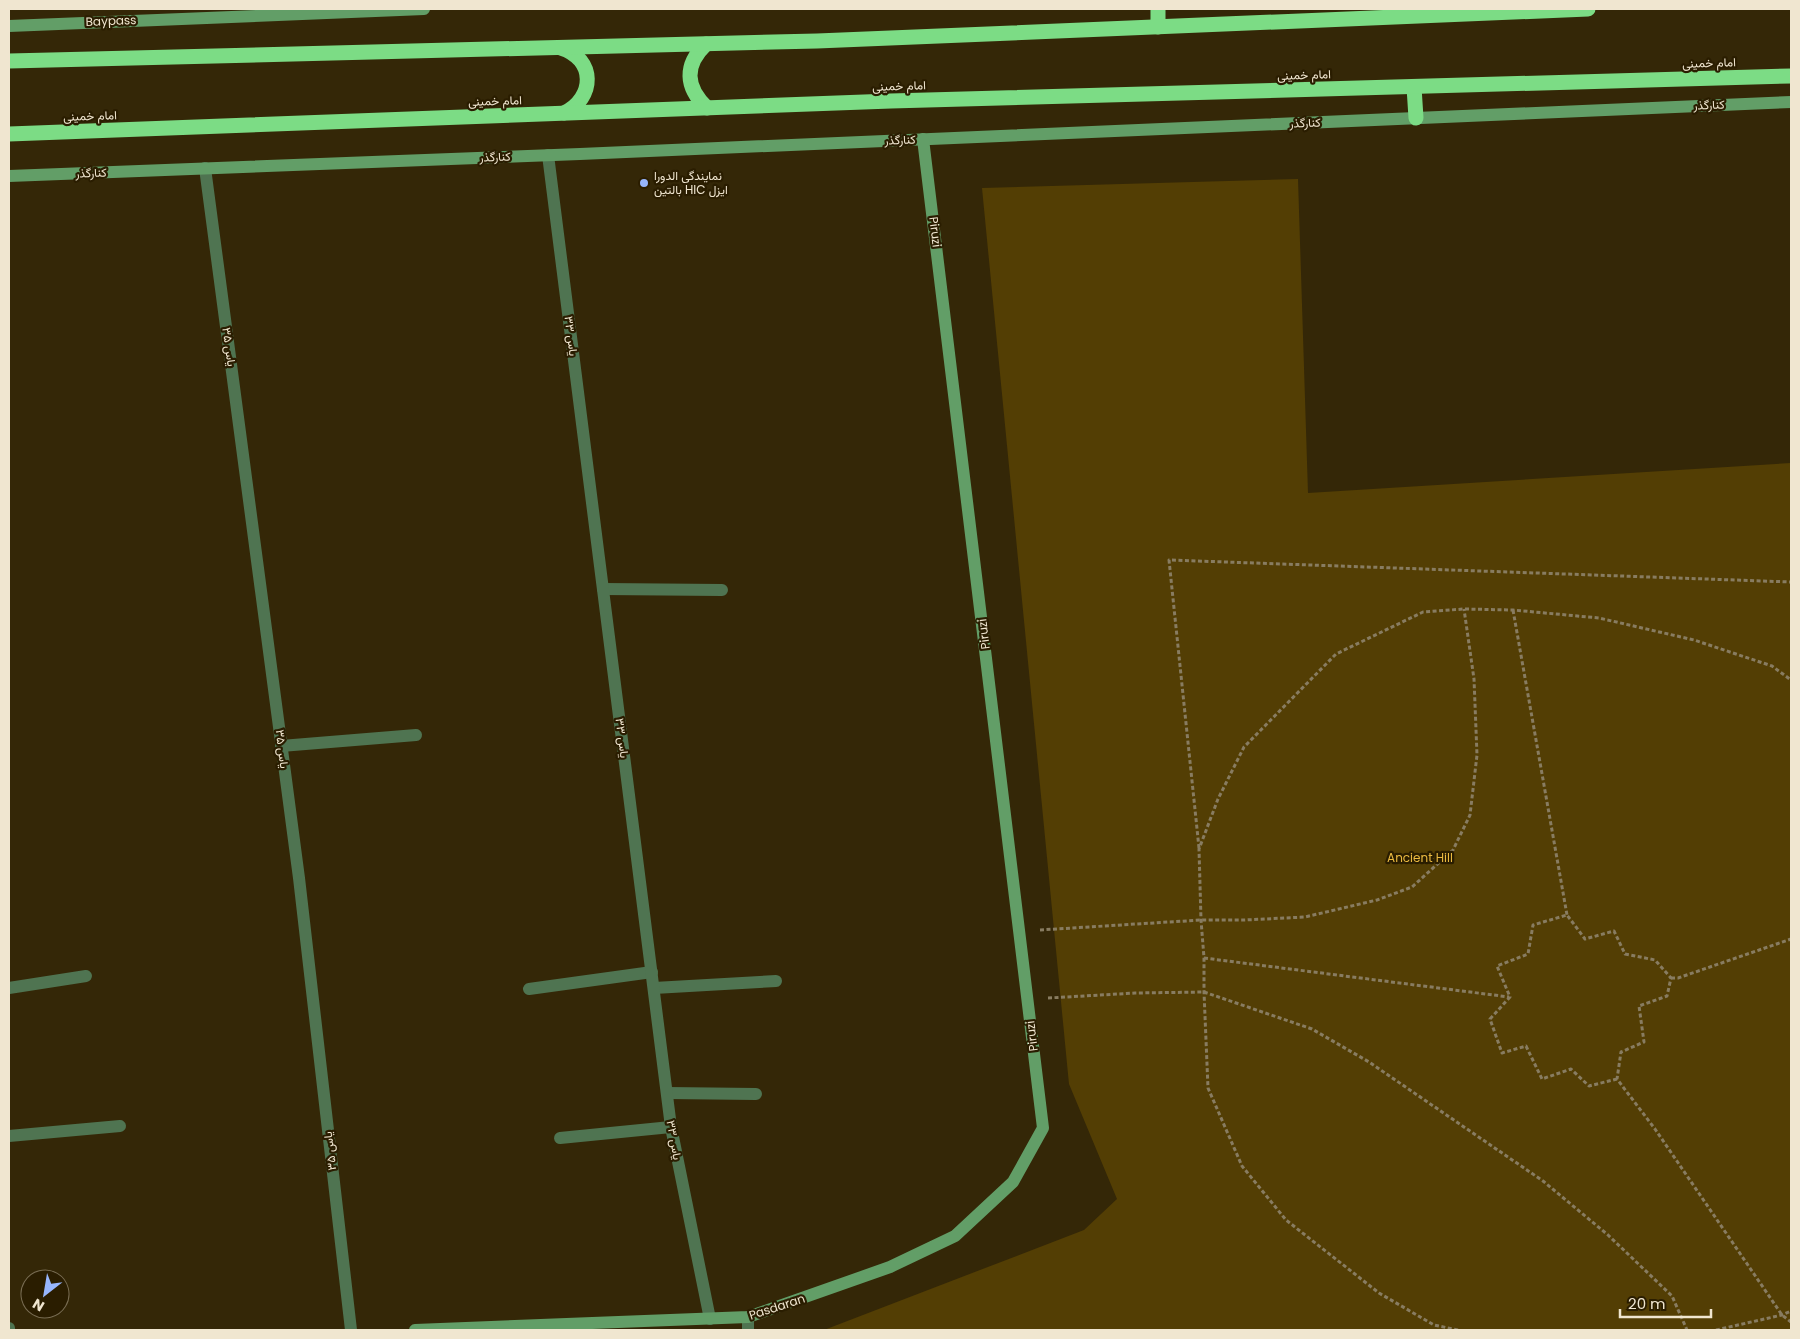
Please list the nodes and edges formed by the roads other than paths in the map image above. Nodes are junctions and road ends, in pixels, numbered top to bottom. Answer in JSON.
{"nodes":[{"id":1,"x":424,"y":9,"type":"edge"},
{"id":2,"x":1158,"y":9,"type":"edge"},
{"id":3,"x":1588,"y":9,"type":"edge"},
{"id":4,"x":9,"y":26,"type":"edge"},
{"id":5,"x":1158,"y":27,"type":"junction"},
{"id":6,"x":706,"y":44,"type":"junction"},
{"id":7,"x":560,"y":47,"type":"junction"},
{"id":8,"x":9,"y":61,"type":"edge"},
{"id":9,"x":1791,"y":76,"type":"edge"},
{"id":10,"x":1414,"y":86,"type":"junction"},
{"id":11,"x":1791,"y":102,"type":"edge"},
{"id":12,"x":707,"y":108,"type":"junction"},
{"id":13,"x":564,"y":113,"type":"junction"},
{"id":14,"x":1416,"y":118,"type":"junction"},
{"id":15,"x":9,"y":134,"type":"edge"},
{"id":16,"x":923,"y":139,"type":"junction"},
{"id":17,"x":548,"y":155,"type":"junction"},
{"id":18,"x":205,"y":168,"type":"junction"},
{"id":19,"x":9,"y":176,"type":"edge"},
{"id":20,"x":603,"y":589,"type":"junction"},
{"id":21,"x":722,"y":590,"type":"dead end"},
{"id":22,"x":416,"y":735,"type":"dead end"},
{"id":23,"x":281,"y":746,"type":"junction"},
{"id":24,"x":652,"y":972,"type":"junction"},
{"id":25,"x":86,"y":976,"type":"dead end"},
{"id":26,"x":776,"y":981,"type":"dead end"},
{"id":27,"x":9,"y":988,"type":"edge"},
{"id":28,"x":654,"y":988,"type":"junction"},
{"id":29,"x":529,"y":989,"type":"dead end"},
{"id":30,"x":667,"y":1093,"type":"junction"},
{"id":31,"x":756,"y":1094,"type":"dead end"},
{"id":32,"x":120,"y":1126,"type":"dead end"},
{"id":33,"x":671,"y":1126,"type":"junction"},
{"id":34,"x":1043,"y":1128,"type":"joint"},
{"id":35,"x":9,"y":1136,"type":"edge"},
{"id":36,"x":560,"y":1138,"type":"dead end"},
{"id":37,"x":710,"y":1319,"type":"junction"},
{"id":38,"x":748,"y":1324,"type":"edge"},
{"id":39,"x":499,"y":1329,"type":"edge"},
{"id":40,"x":351,"y":1330,"type":"edge"},
{"id":41,"x":415,"y":1330,"type":"edge"}],
"edges":[{"from":1,"to":4,"type":"street","name":"Baypass"},
{"from":2,"to":5,"type":"highway"},
{"from":3,"to":5,"type":"highway"},
{"from":5,"to":6,"type":"highway"},
{"from":6,"to":7,"type":"highway"},
{"from":6,"to":12,"type":"highway"},
{"from":7,"to":8,"type":"highway"},
{"from":7,"to":13,"type":"highway"},
{"from":9,"to":10,"type":"highway","name":"امام خمینی"},
{"from":10,"to":12,"type":"highway","name":"امام خمینی"},
{"from":10,"to":14,"type":"highway"},
{"from":11,"to":14,"type":"street","name":"کنارگذر"},
{"from":12,"to":13,"type":"highway","name":"امام خمینی"},
{"from":13,"to":15,"type":"highway","name":"امام خمینی"},
{"from":14,"to":16,"type":"street","name":"کنارگذر"},
{"from":16,"to":17,"type":"street","name":"کنارگذر"},
{"from":16,"to":34,"type":"street","name":"Piruzi"},
{"from":17,"to":18,"type":"street","name":"کنارگذر"},
{"from":17,"to":20,"type":"street","name":"یاس ۳۳"},
{"from":18,"to":19,"type":"street","name":"کنارگذر"},
{"from":18,"to":23,"type":"street","name":"یاس ۳۵"},
{"from":20,"to":21,"type":"street"},
{"from":20,"to":24,"type":"street","name":"یاس ۳۳"},
{"from":22,"to":23,"type":"street"},
{"from":23,"to":40,"type":"street","name":"یاس ۳۵"},
{"from":24,"to":28,"type":"street","name":"یاس ۳۳"},
{"from":24,"to":29,"type":"street"},
{"from":25,"to":27,"type":"street"},
{"from":26,"to":28,"type":"street"},
{"from":28,"to":30,"type":"street","name":"یاس ۳۳"},
{"from":30,"to":31,"type":"street"},
{"from":30,"to":33,"type":"street","name":"یاس ۳۳"},
{"from":32,"to":35,"type":"street"},
{"from":33,"to":36,"type":"street"},
{"from":33,"to":37,"type":"street","name":"یاس ۳۳"},
{"from":34,"to":38,"type":"street","name":"Pasdaran"},
{"from":37,"to":38,"type":"street","name":"Pasdaran"},
{"from":37,"to":39,"type":"street","name":"Pasdaran"},
{"from":39,"to":41,"type":"street","name":"Pasdaran"}]}
